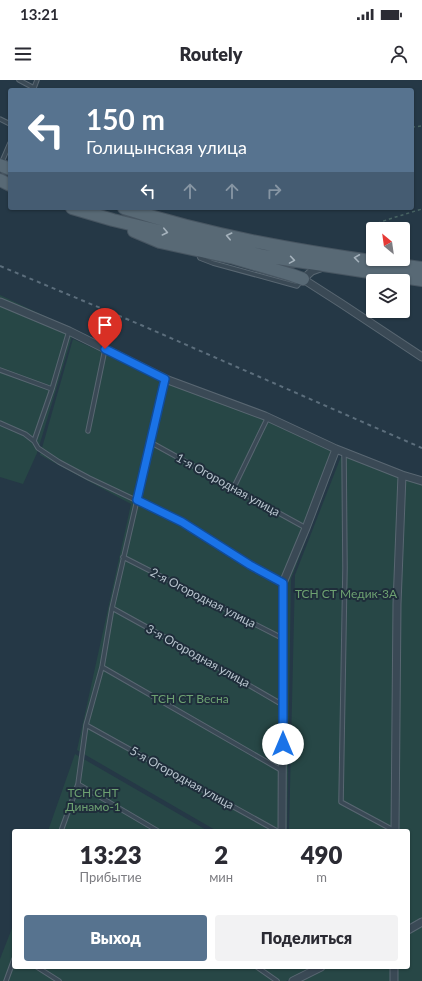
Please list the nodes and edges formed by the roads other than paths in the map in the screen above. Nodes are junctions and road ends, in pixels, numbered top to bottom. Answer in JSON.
{"nodes":[{"id":1,"x":19,"y":80,"type":"edge"},
{"id":2,"x":31,"y":88,"type":"edge"},
{"id":3,"x":8,"y":151,"type":"edge"},
{"id":4,"x":4,"y":167,"type":"edge"},
{"id":5,"x":79,"y":210,"type":"edge"},
{"id":6,"x":130,"y":210,"type":"edge"},
{"id":7,"x":113,"y":220,"type":"junction"},
{"id":8,"x":327,"y":266,"type":"junction"},
{"id":9,"x":422,"y":268,"type":"edge"},
{"id":10,"x":303,"y":279,"type":"junction"},
{"id":11,"x":422,"y":280,"type":"edge"},
{"id":12,"x":0,"y":302,"type":"edge"},
{"id":13,"x":69,"y":331,"type":"junction"},
{"id":14,"x":105,"y":349,"type":"junction"},
{"id":15,"x":422,"y":357,"type":"edge"},
{"id":16,"x":0,"y":370,"type":"edge"},
{"id":17,"x":165,"y":379,"type":"junction"},
{"id":18,"x":52,"y":389,"type":"junction"},
{"id":19,"x":268,"y":417,"type":"junction"},
{"id":20,"x":0,"y":424,"type":"edge"},
{"id":21,"x":88,"y":431,"type":"dead end"},
{"id":22,"x":34,"y":441,"type":"junction"},
{"id":23,"x":150,"y":442,"type":"junction"},
{"id":24,"x":336,"y":449,"type":"junction"},
{"id":25,"x":344,"y":452,"type":"junction"},
{"id":26,"x":402,"y":475,"type":"junction"},
{"id":27,"x":422,"y":481,"type":"edge"},
{"id":28,"x":234,"y":487,"type":"junction"},
{"id":29,"x":137,"y":500,"type":"junction"},
{"id":30,"x":306,"y":528,"type":"junction"},
{"id":31,"x":123,"y":557,"type":"junction"},
{"id":32,"x":283,"y":583,"type":"junction"},
{"id":33,"x":112,"y":608,"type":"junction"},
{"id":34,"x":283,"y":639,"type":"junction"},
{"id":35,"x":102,"y":667,"type":"junction"},
{"id":36,"x":283,"y":705,"type":"junction"},
{"id":37,"x":86,"y":725,"type":"junction"},
{"id":38,"x":283,"y":771,"type":"junction"},
{"id":39,"x":78,"y":784,"type":"junction"},
{"id":40,"x":62,"y":829,"type":"edge"},
{"id":41,"x":155,"y":829,"type":"edge"},
{"id":42,"x":273,"y":829,"type":"edge"},
{"id":43,"x":282,"y":829,"type":"edge"},
{"id":44,"x":391,"y":829,"type":"edge"},
{"id":45,"x":395,"y":829,"type":"edge"},
{"id":46,"x":422,"y":922,"type":"edge"},
{"id":47,"x":410,"y":929,"type":"edge"},
{"id":48,"x":12,"y":964,"type":"edge"},
{"id":49,"x":40,"y":969,"type":"edge"},
{"id":50,"x":260,"y":969,"type":"edge"},
{"id":51,"x":317,"y":969,"type":"edge"},
{"id":52,"x":394,"y":969,"type":"edge"},
{"id":53,"x":6,"y":981,"type":"edge"},
{"id":54,"x":59,"y":981,"type":"edge"},
{"id":55,"x":277,"y":981,"type":"edge"},
{"id":56,"x":293,"y":981,"type":"edge"},
{"id":57,"x":394,"y":981,"type":"edge"}],
"edges":[{"from":1,"to":2,"type":"lane"},
{"from":3,"to":4,"type":"lane"},
{"from":5,"to":7,"type":"main road"},
{"from":9,"to":6,"type":"main road","one_way":true},
{"from":7,"to":8,"type":"main road","one_way":true},
{"from":7,"to":10,"type":"main road"},
{"from":8,"to":10,"type":"street"},
{"from":8,"to":11,"type":"main road"},
{"from":10,"to":15,"type":"street"},
{"from":12,"to":13,"type":"street"},
{"from":13,"to":14,"type":"street"},
{"from":13,"to":18,"type":"lane"},
{"from":14,"to":17,"type":"street"},
{"from":14,"to":21,"type":"lane"},
{"from":16,"to":18,"type":"lane"},
{"from":17,"to":19,"type":"street"},
{"from":17,"to":23,"type":"lane"},
{"from":18,"to":22,"type":"lane"},
{"from":19,"to":24,"type":"street"},
{"from":19,"to":28,"type":"lane"},
{"from":20,"to":22,"type":"lane"},
{"from":22,"to":29,"type":"lane"},
{"from":23,"to":28,"type":"lane","name":"1-я Огородная улица"},
{"from":23,"to":29,"type":"lane"},
{"from":24,"to":25,"type":"street"},
{"from":24,"to":30,"type":"street"},
{"from":25,"to":26,"type":"street"},
{"from":25,"to":44,"type":"lane"},
{"from":26,"to":27,"type":"street"},
{"from":26,"to":45,"type":"street"},
{"from":28,"to":30,"type":"lane","name":"1-я Огородная улица"},
{"from":29,"to":31,"type":"lane"},
{"from":29,"to":32,"type":"lane"},
{"from":30,"to":32,"type":"street"},
{"from":31,"to":33,"type":"lane"},
{"from":31,"to":34,"type":"lane","name":"2-я Огородная улица"},
{"from":32,"to":34,"type":"street"},
{"from":33,"to":35,"type":"lane"},
{"from":33,"to":36,"type":"lane","name":"3-я Огородная улица"},
{"from":34,"to":36,"type":"street"},
{"from":35,"to":37,"type":"lane"},
{"from":35,"to":38,"type":"lane"},
{"from":36,"to":38,"type":"street"},
{"from":37,"to":39,"type":"lane"},
{"from":37,"to":42,"type":"lane","name":"5-я Огородная улица"},
{"from":38,"to":43,"type":"street"},
{"from":39,"to":40,"type":"lane"},
{"from":39,"to":41,"type":"lane"},
{"from":46,"to":47,"type":"street"},
{"from":48,"to":53,"type":"lane"},
{"from":49,"to":54,"type":"lane"},
{"from":50,"to":55,"type":"lane"},
{"from":51,"to":56,"type":"street"},
{"from":52,"to":57,"type":"street"}]}
